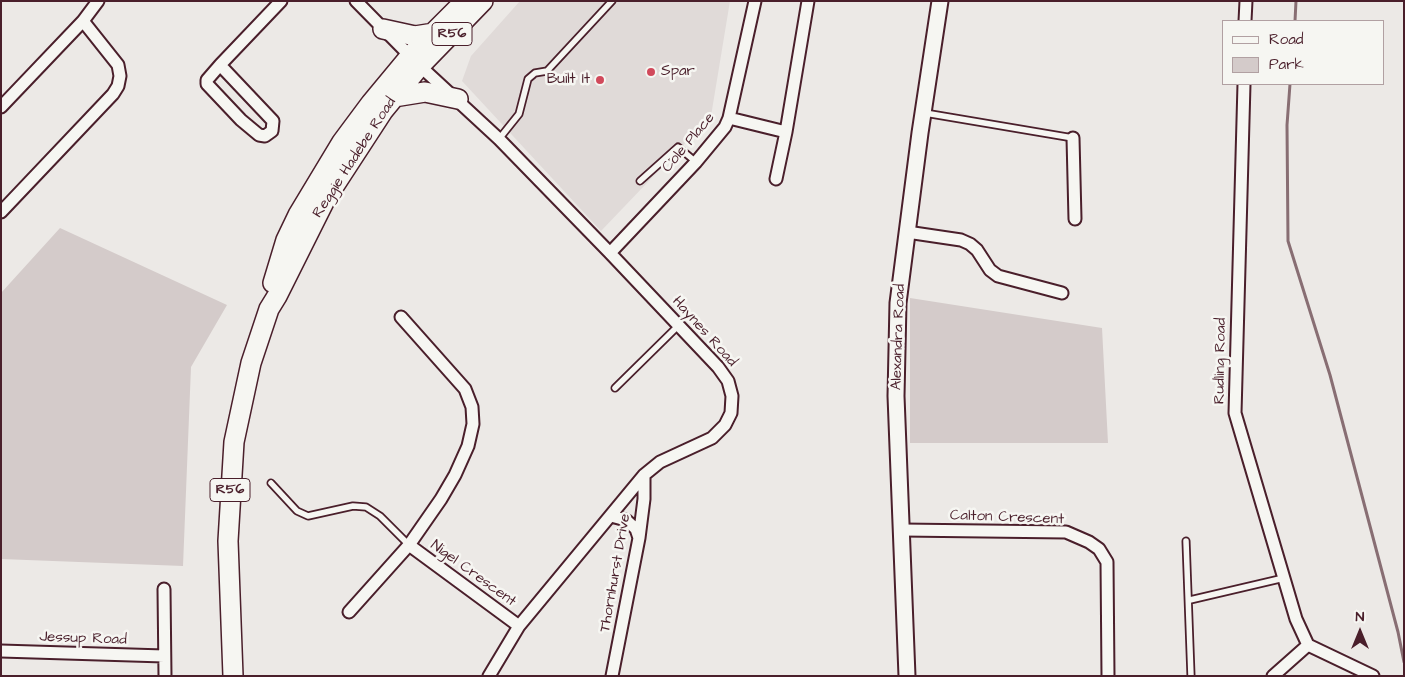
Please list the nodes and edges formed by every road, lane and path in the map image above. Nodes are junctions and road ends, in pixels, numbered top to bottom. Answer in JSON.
{"nodes":[{"id":1,"x":98,"y":1,"type":"edge"},
{"id":2,"x":280,"y":1,"type":"edge"},
{"id":3,"x":356,"y":1,"type":"edge"},
{"id":4,"x":465,"y":1,"type":"edge"},
{"id":5,"x":484,"y":1,"type":"edge"},
{"id":6,"x":612,"y":1,"type":"edge"},
{"id":7,"x":755,"y":1,"type":"edge"},
{"id":8,"x":808,"y":1,"type":"edge"},
{"id":9,"x":940,"y":1,"type":"edge"},
{"id":10,"x":1246,"y":1,"type":"edge"},
{"id":11,"x":1245,"y":20,"type":"edge"},
{"id":12,"x":83,"y":21,"type":"junction"},
{"id":13,"x":383,"y":29,"type":"junction"},
{"id":14,"x":434,"y":33,"type":"junction"},
{"id":15,"x":415,"y":61,"type":"junction"},
{"id":16,"x":220,"y":65,"type":"junction"},
{"id":17,"x":1244,"y":85,"type":"edge"},
{"id":18,"x":394,"y":97,"type":"junction"},
{"id":19,"x":458,"y":99,"type":"junction"},
{"id":20,"x":1,"y":107,"type":"edge"},
{"id":21,"x":923,"y":113,"type":"junction"},
{"id":22,"x":729,"y":118,"type":"junction"},
{"id":23,"x":786,"y":132,"type":"junction"},
{"id":24,"x":499,"y":138,"type":"junction"},
{"id":25,"x":1073,"y":138,"type":"joint"},
{"id":26,"x":696,"y":162,"type":"junction"},
{"id":27,"x":776,"y":179,"type":"dead end"},
{"id":28,"x":640,"y":181,"type":"dead end"},
{"id":29,"x":1,"y":212,"type":"edge"},
{"id":30,"x":1075,"y":219,"type":"dead end"},
{"id":31,"x":907,"y":232,"type":"junction"},
{"id":32,"x":610,"y":253,"type":"junction"},
{"id":33,"x":1062,"y":293,"type":"dead end"},
{"id":34,"x":269,"y":309,"type":"junction"},
{"id":35,"x":400,"y":317,"type":"dead end"},
{"id":36,"x":679,"y":325,"type":"junction"},
{"id":37,"x":615,"y":388,"type":"dead end"},
{"id":38,"x":644,"y":475,"type":"junction"},
{"id":39,"x":271,"y":483,"type":"dead end"},
{"id":40,"x":610,"y":516,"type":"junction"},
{"id":41,"x":902,"y":530,"type":"junction"},
{"id":42,"x":639,"y":538,"type":"junction"},
{"id":43,"x":1186,"y":542,"type":"dead end"},
{"id":44,"x":409,"y":546,"type":"junction"},
{"id":45,"x":1284,"y":578,"type":"junction"},
{"id":46,"x":164,"y":589,"type":"dead end"},
{"id":47,"x":1190,"y":600,"type":"junction"},
{"id":48,"x":349,"y":612,"type":"dead end"},
{"id":49,"x":519,"y":626,"type":"junction"},
{"id":50,"x":1308,"y":645,"type":"junction"},
{"id":51,"x":1,"y":651,"type":"edge"},
{"id":52,"x":164,"y":656,"type":"junction"},
{"id":53,"x":165,"y":676,"type":"edge"},
{"id":54,"x":232,"y":676,"type":"edge"},
{"id":55,"x":489,"y":676,"type":"edge"},
{"id":56,"x":612,"y":676,"type":"edge"},
{"id":57,"x":908,"y":676,"type":"edge"},
{"id":58,"x":1108,"y":676,"type":"edge"},
{"id":59,"x":1191,"y":676,"type":"edge"},
{"id":60,"x":1273,"y":676,"type":"edge"},
{"id":61,"x":1373,"y":676,"type":"edge"}],
"edges":[{"from":1,"to":12,"type":"street"},
{"from":2,"to":16,"type":"street"},
{"from":3,"to":13,"type":"street","name":"Haynes Road"},
{"from":4,"to":14,"type":"main road","name":"Reggie Hadebe Road","number":"R56"},
{"from":5,"to":15,"type":"main road","name":"Reggie Hadebe Road","number":"R56"},
{"from":6,"to":24,"type":"lane"},
{"from":7,"to":22,"type":"street","name":"Cole Place"},
{"from":8,"to":23,"type":"street"},
{"from":9,"to":21,"type":"street","name":"Alexandra Road"},
{"from":10,"to":11,"type":"street"},
{"from":12,"to":20,"type":"street"},
{"from":12,"to":29,"type":"street"},
{"from":13,"to":14,"type":"main road"},
{"from":13,"to":15,"type":"street","name":"Haynes Road"},
{"from":14,"to":15,"type":"main road","name":"Reggie Hadebe Road","number":"R56"},
{"from":15,"to":18,"type":"main road","name":"Reggie Hadebe Road","number":"R56"},
{"from":15,"to":19,"type":"street","name":"Haynes Road"},
{"from":15,"to":34,"type":"main road","name":"Reggie Hadebe Road","number":"R56"},
{"from":16,"to":16,"type":"street"},
{"from":17,"to":45,"type":"street","name":"Rudling Road"},
{"from":18,"to":19,"type":"main road"},
{"from":18,"to":34,"type":"main road","name":"Reggie Hadebe Road","number":"R56"},
{"from":19,"to":24,"type":"street","name":"Haynes Road"},
{"from":21,"to":25,"type":"lane"},
{"from":21,"to":31,"type":"street","name":"Alexandra Road"},
{"from":22,"to":23,"type":"street"},
{"from":22,"to":26,"type":"street","name":"Cole Place"},
{"from":23,"to":27,"type":"street"},
{"from":24,"to":32,"type":"street","name":"Haynes Road"},
{"from":25,"to":30,"type":"street"},
{"from":26,"to":28,"type":"lane"},
{"from":26,"to":32,"type":"street","name":"Cole Place"},
{"from":31,"to":33,"type":"street"},
{"from":31,"to":41,"type":"street","name":"Alexandra Road"},
{"from":32,"to":36,"type":"street","name":"Haynes Road"},
{"from":34,"to":54,"type":"main road","name":"Reggie Hadebe Road","number":"R56"},
{"from":35,"to":44,"type":"street","name":"Nigel Crescent"},
{"from":36,"to":37,"type":"lane"},
{"from":36,"to":38,"type":"street","name":"Haynes Road"},
{"from":38,"to":40,"type":"street","name":"Haynes Road"},
{"from":38,"to":42,"type":"street","name":"Thornhurst Drive"},
{"from":39,"to":44,"type":"lane"},
{"from":40,"to":42,"type":"street"},
{"from":40,"to":49,"type":"street","name":"Haynes Road"},
{"from":41,"to":57,"type":"street","name":"Alexandra Road"},
{"from":41,"to":58,"type":"street","name":"Calton Crescent"},
{"from":42,"to":56,"type":"street","name":"Thornhurst Drive"},
{"from":43,"to":47,"type":"lane"},
{"from":44,"to":48,"type":"street","name":"Nigel Crescent"},
{"from":44,"to":49,"type":"street","name":"Nigel Crescent"},
{"from":45,"to":47,"type":"lane"},
{"from":45,"to":50,"type":"street","name":"Rudling Road"},
{"from":46,"to":52,"type":"street"},
{"from":47,"to":59,"type":"lane"},
{"from":49,"to":55,"type":"street","name":"Haynes Road"},
{"from":50,"to":60,"type":"street"},
{"from":50,"to":61,"type":"street"},
{"from":51,"to":52,"type":"street","name":"Jessup Road"},
{"from":52,"to":53,"type":"street"}]}
